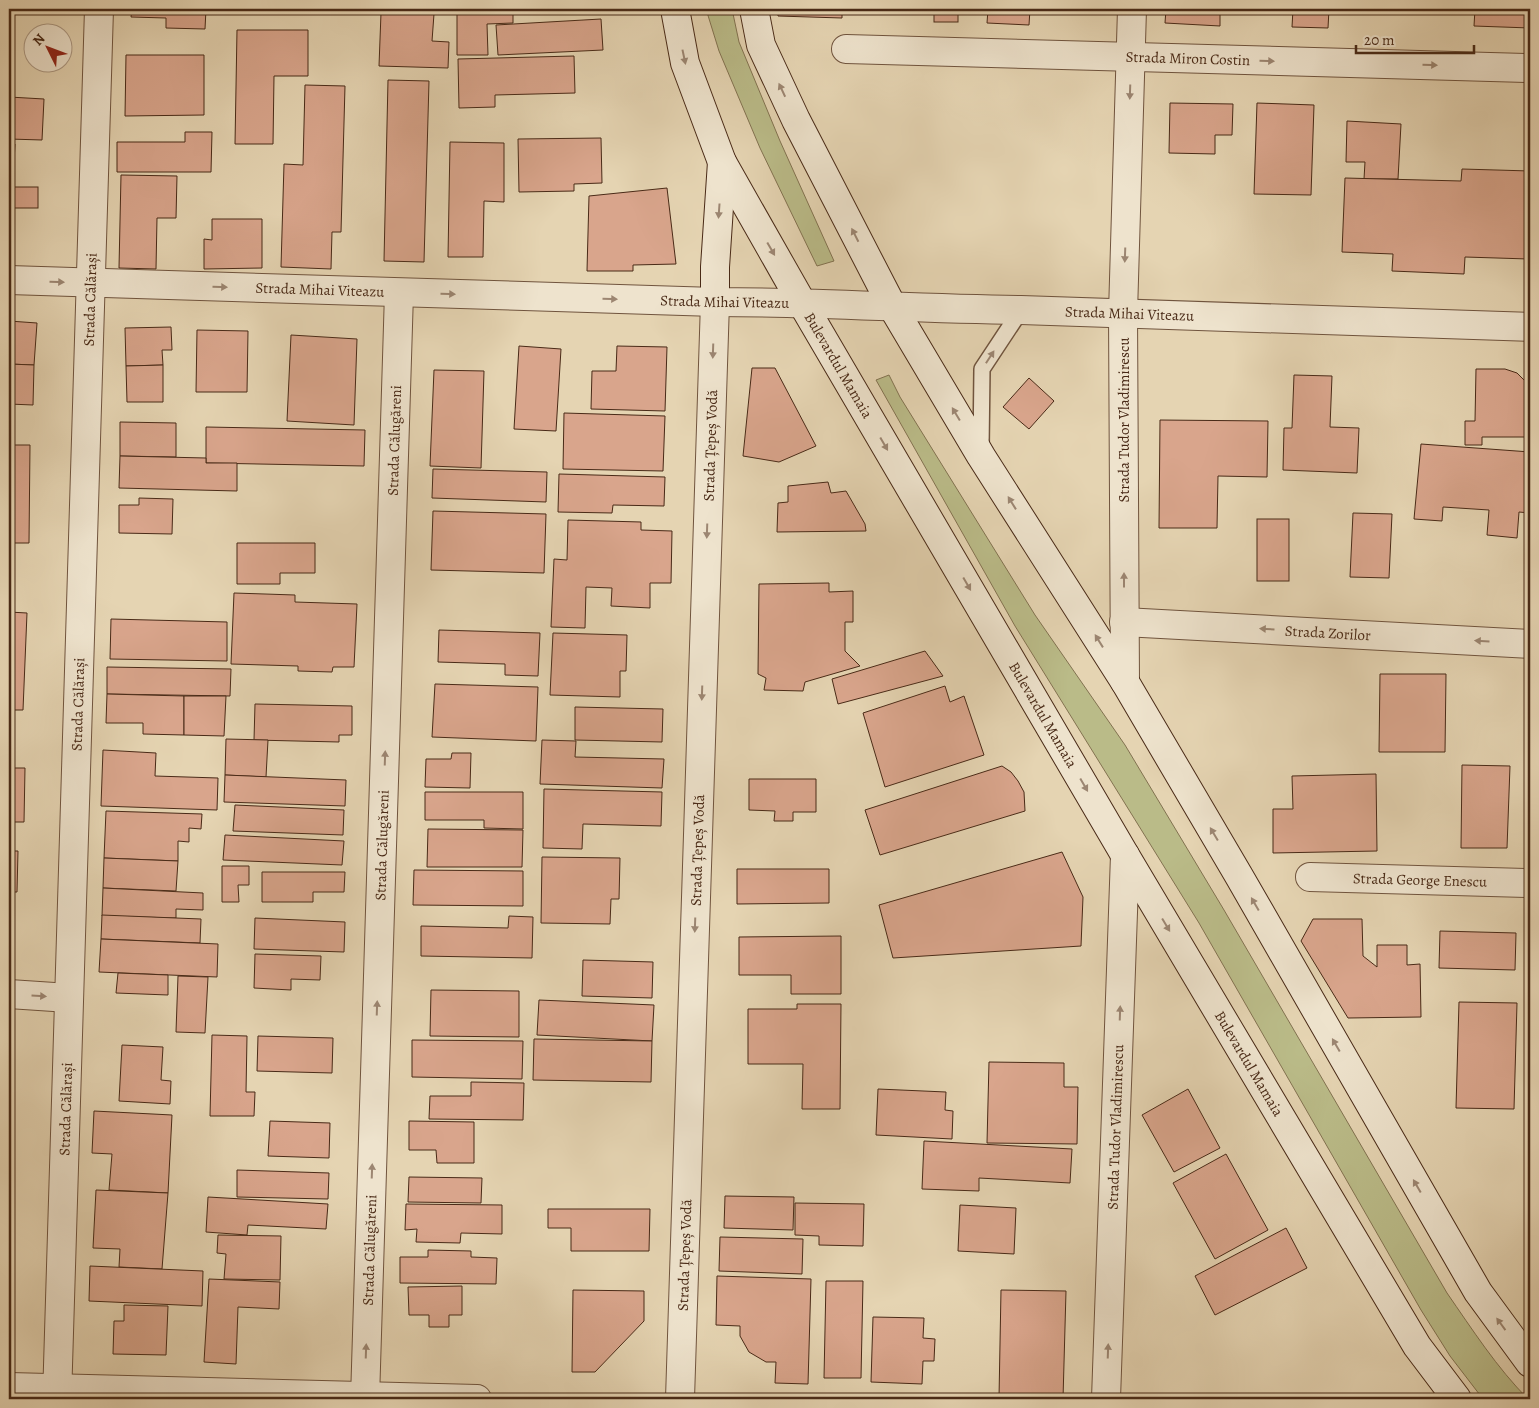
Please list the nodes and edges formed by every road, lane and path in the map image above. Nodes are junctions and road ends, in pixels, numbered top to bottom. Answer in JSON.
{"nodes":[{"id":1,"x":99,"y":9,"type":"edge"},
{"id":2,"x":675,"y":9,"type":"edge"},
{"id":3,"x":754,"y":9,"type":"edge"},
{"id":4,"x":1132,"y":9,"type":"edge"},
{"id":5,"x":846,"y":49,"type":"dead end"},
{"id":6,"x":1131,"y":57,"type":"junction"},
{"id":7,"x":1530,"y":68,"type":"edge"},
{"id":8,"x":722,"y":162,"type":"junction"},
{"id":9,"x":9,"y":280,"type":"edge"},
{"id":10,"x":91,"y":283,"type":"junction"},
{"id":11,"x":399,"y":293,"type":"junction"},
{"id":12,"x":715,"y":302,"type":"junction"},
{"id":13,"x":802,"y":303,"type":"junction"},
{"id":14,"x":892,"y":306,"type":"junction"},
{"id":15,"x":1021,"y":310,"type":"junction"},
{"id":16,"x":1123,"y":313,"type":"junction"},
{"id":17,"x":1530,"y":327,"type":"edge"},
{"id":18,"x":981,"y":456,"type":"junction"},
{"id":19,"x":1124,"y":622,"type":"junction"},
{"id":20,"x":1530,"y":644,"type":"edge"},
{"id":21,"x":1125,"y":682,"type":"junction"},
{"id":22,"x":1125,"y":855,"type":"junction"},
{"id":23,"x":1310,"y":877,"type":"dead end"},
{"id":24,"x":1530,"y":883,"type":"edge"},
{"id":25,"x":9,"y":994,"type":"edge"},
{"id":26,"x":69,"y":998,"type":"junction"},
{"id":27,"x":1530,"y":1363,"type":"edge"},
{"id":28,"x":9,"y":1386,"type":"edge"},
{"id":29,"x":57,"y":1394,"type":"edge"},
{"id":30,"x":365,"y":1398,"type":"edge"},
{"id":31,"x":477,"y":1399,"type":"edge"},
{"id":32,"x":680,"y":1399,"type":"edge"},
{"id":33,"x":1106,"y":1399,"type":"edge"},
{"id":34,"x":1457,"y":1399,"type":"edge"}],
"edges":[{"from":1,"to":10,"type":"street","name":"Strada Călărași"},
{"from":2,"to":8,"type":"street","name":"Bulevardul Mamaia","one_way":true},
{"from":14,"to":3,"type":"street","one_way":true},
{"from":4,"to":6,"type":"street","name":"Strada Tudor Vladimirescu"},
{"from":5,"to":6,"type":"street","name":"Strada Miron Costin"},
{"from":6,"to":7,"type":"street","name":"Strada Miron Costin","one_way":true},
{"from":6,"to":16,"type":"street","name":"Strada Tudor Vladimirescu","one_way":true},
{"from":8,"to":12,"type":"street","name":"Strada Țepeș Vodă","one_way":true},
{"from":8,"to":13,"type":"street","name":"Bulevardul Mamaia","one_way":true},
{"from":9,"to":10,"type":"street","name":"Strada Mihai Viteazu","one_way":true},
{"from":10,"to":11,"type":"street","name":"Strada Mihai Viteazu","one_way":true},
{"from":10,"to":26,"type":"street","name":"Strada Călărași"},
{"from":11,"to":12,"type":"street","name":"Strada Mihai Viteazu","one_way":true},
{"from":30,"to":11,"type":"street","name":"Strada Călugăreni","one_way":true},
{"from":12,"to":13,"type":"street","name":"Strada Mihai Viteazu"},
{"from":12,"to":32,"type":"street","name":"Strada Țepeș Vodă","one_way":true},
{"from":13,"to":14,"type":"street","name":"Strada Mihai Viteazu"},
{"from":13,"to":22,"type":"street","name":"Bulevardul Mamaia","one_way":true},
{"from":14,"to":15,"type":"street","name":"Strada Mihai Viteazu"},
{"from":18,"to":14,"type":"street","one_way":true},
{"from":15,"to":16,"type":"street","name":"Strada Mihai Viteazu"},
{"from":18,"to":15,"type":"lane","one_way":true},
{"from":16,"to":17,"type":"street","name":"Strada Mihai Viteazu"},
{"from":19,"to":16,"type":"street","name":"Strada Tudor Vladimirescu","one_way":true},
{"from":21,"to":18,"type":"street","one_way":true},
{"from":20,"to":19,"type":"street","name":"Strada Zorilor","one_way":true},
{"from":19,"to":21,"type":"street","name":"Strada Tudor Vladimirescu"},
{"from":27,"to":21,"type":"street","one_way":true},
{"from":33,"to":22,"type":"street","name":"Strada Tudor Vladimirescu","one_way":true},
{"from":22,"to":34,"type":"street","name":"Bulevardul Mamaia","one_way":true},
{"from":23,"to":24,"type":"street","name":"Strada George Enescu"},
{"from":25,"to":26,"type":"street","one_way":true},
{"from":26,"to":29,"type":"street","name":"Strada Călărași"},
{"from":28,"to":29,"type":"street"},
{"from":29,"to":30,"type":"street"},
{"from":30,"to":31,"type":"street"}]}
